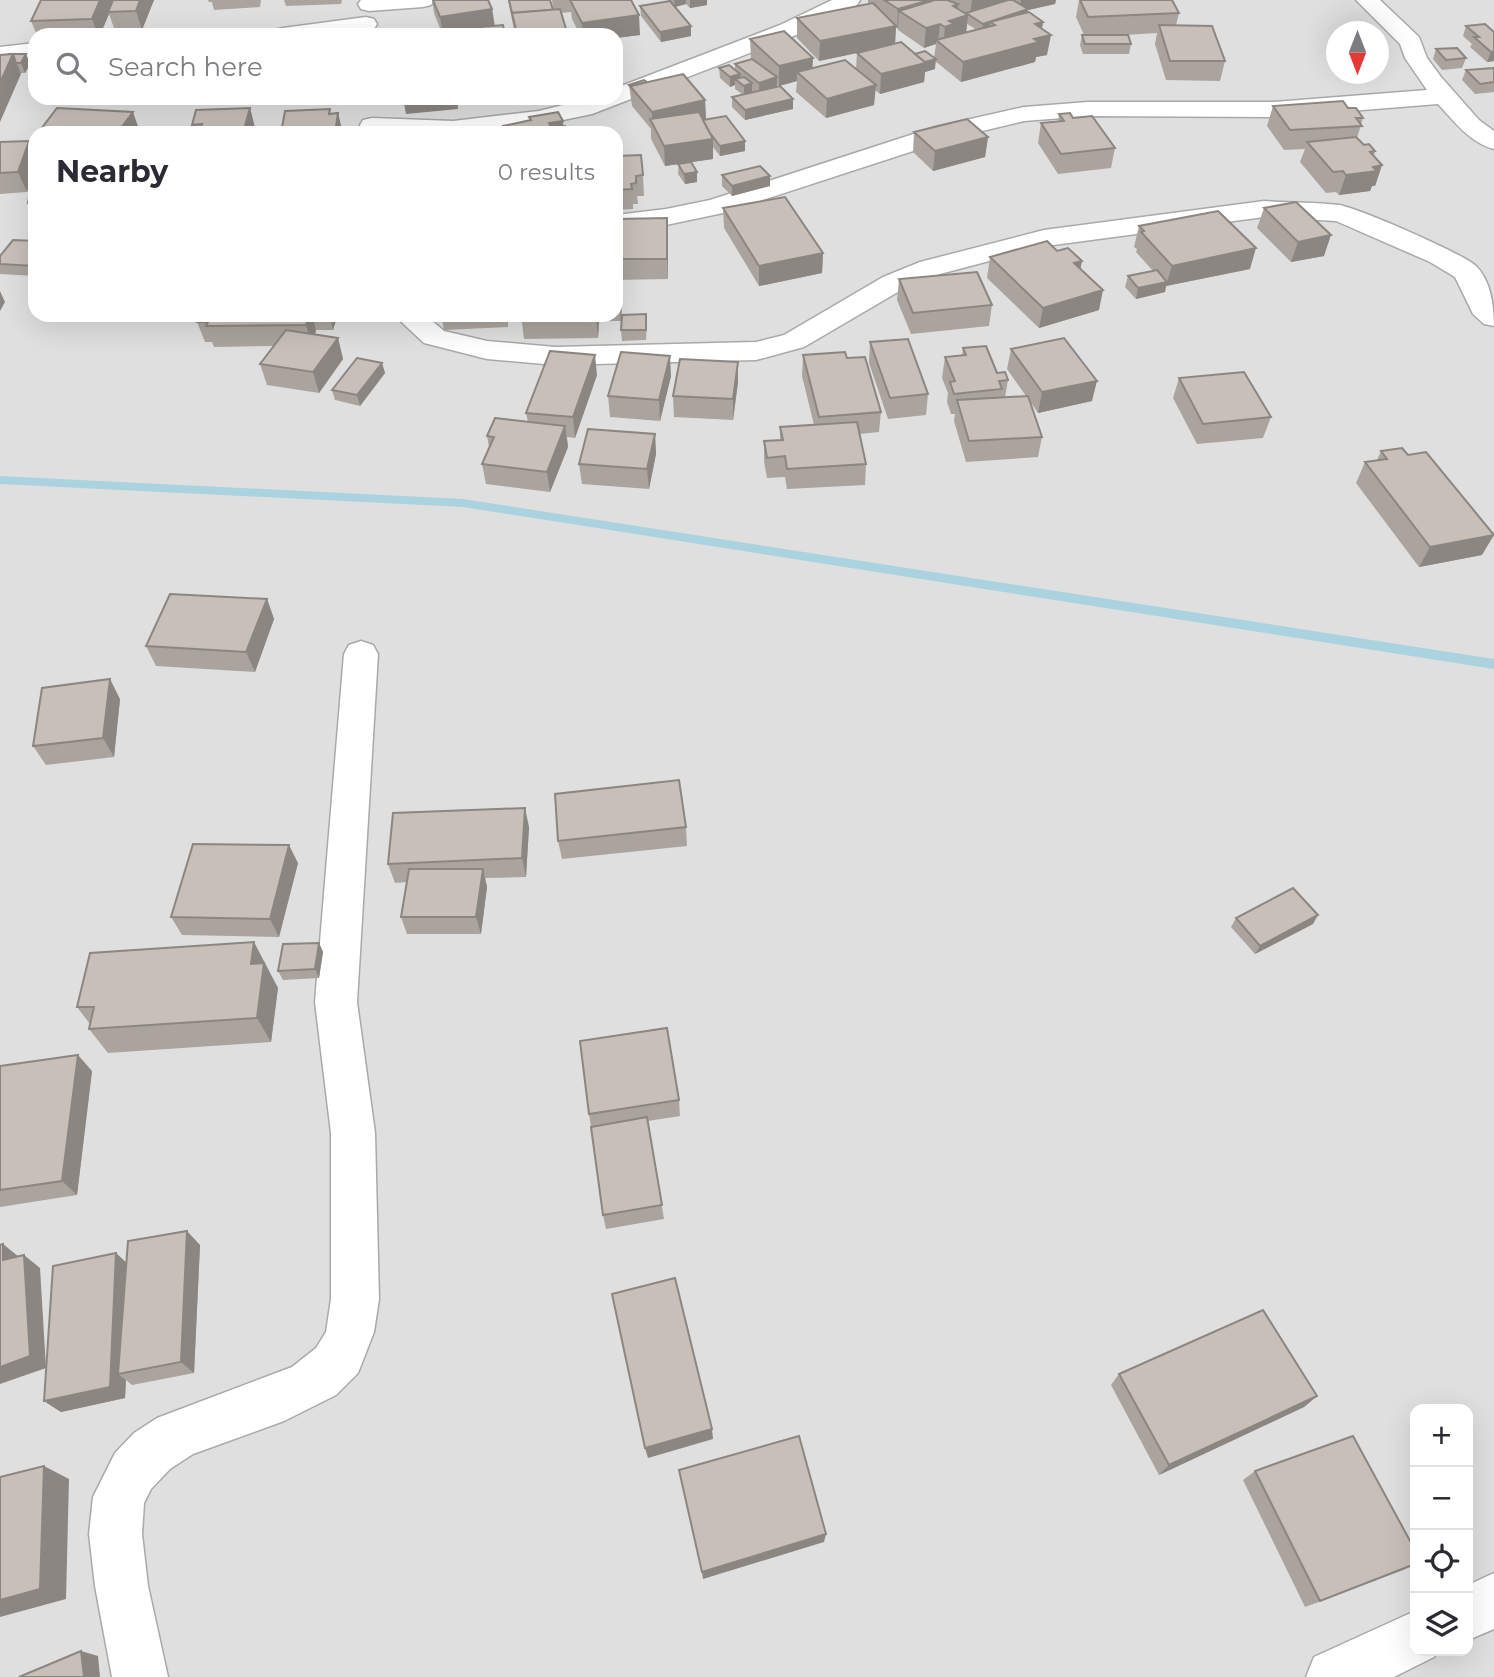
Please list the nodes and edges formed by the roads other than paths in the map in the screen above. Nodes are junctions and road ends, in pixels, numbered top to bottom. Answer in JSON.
{"nodes":[{"id":1,"x":423,"y":0,"type":"edge"},
{"id":2,"x":849,"y":0,"type":"edge"},
{"id":3,"x":1367,"y":0,"type":"edge"},
{"id":4,"x":368,"y":16,"type":"edge"},
{"id":5,"x":314,"y":28,"type":"edge"},
{"id":6,"x":28,"y":51,"type":"edge"},
{"id":7,"x":0,"y":54,"type":"edge"},
{"id":8,"x":623,"y":94,"type":"edge"},
{"id":9,"x":1445,"y":96,"type":"junction"},
{"id":10,"x":371,"y":105,"type":"edge"},
{"id":11,"x":594,"y":105,"type":"edge"},
{"id":12,"x":373,"y":126,"type":"edge"},
{"id":13,"x":470,"y":126,"type":"edge"},
{"id":14,"x":1494,"y":142,"type":"edge"},
{"id":15,"x":623,"y":223,"type":"edge"},
{"id":16,"x":1494,"y":318,"type":"edge"},
{"id":17,"x":416,"y":322,"type":"edge"},
{"id":18,"x":361,"y":654,"type":"dead end"},
{"id":19,"x":1494,"y":1600,"type":"edge"},
{"id":20,"x":1473,"y":1610,"type":"edge"},
{"id":21,"x":1410,"y":1640,"type":"edge"},
{"id":22,"x":140,"y":1677,"type":"edge"},
{"id":23,"x":1334,"y":1677,"type":"edge"}],
"edges":[{"from":1,"to":4,"type":"street"},
{"from":2,"to":8,"type":"street"},
{"from":3,"to":9,"type":"street"},
{"from":4,"to":5,"type":"street"},
{"from":6,"to":7,"type":"street"},
{"from":9,"to":14,"type":"street"},
{"from":9,"to":15,"type":"street"},
{"from":10,"to":12,"type":"street"},
{"from":11,"to":13,"type":"street"},
{"from":16,"to":17,"type":"street"},
{"from":18,"to":22,"type":"street"},
{"from":19,"to":20,"type":"street"},
{"from":21,"to":23,"type":"street"}]}
